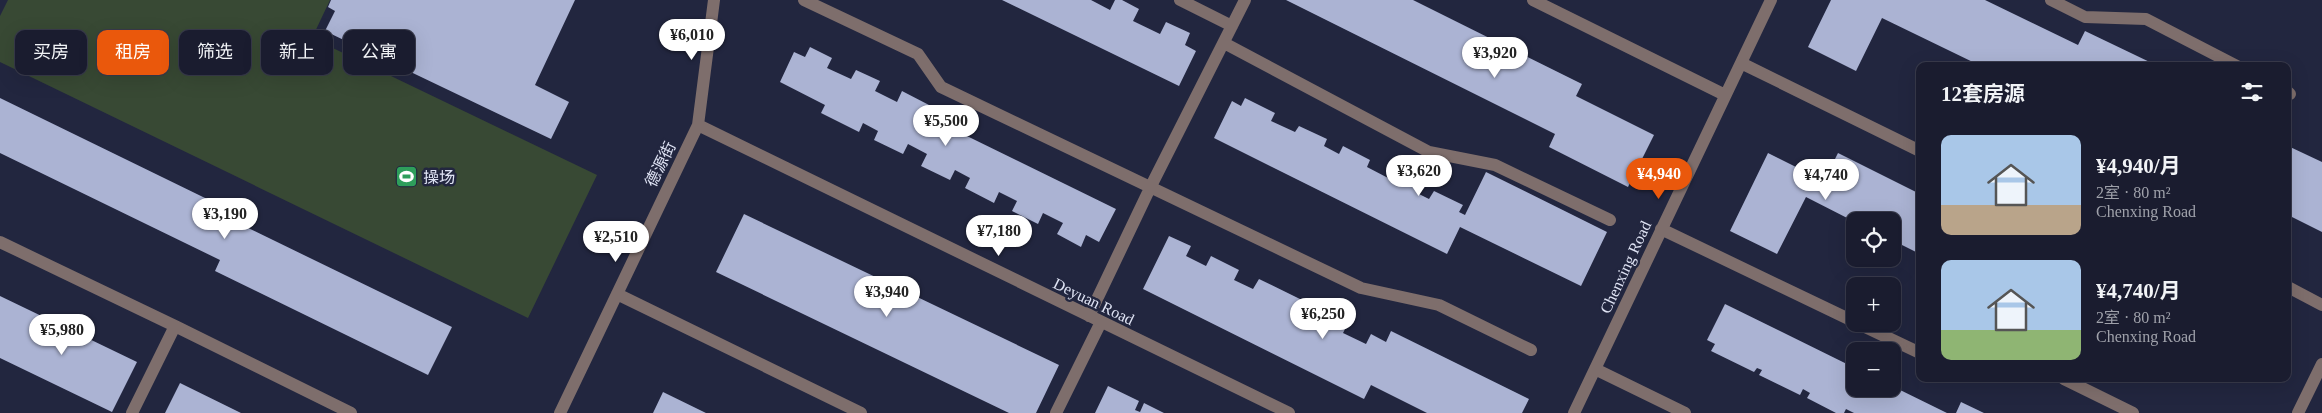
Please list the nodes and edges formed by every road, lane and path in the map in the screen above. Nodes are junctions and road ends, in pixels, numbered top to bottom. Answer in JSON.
{"nodes":[{"id":1,"x":714,"y":0,"type":"edge"},
{"id":2,"x":804,"y":0,"type":"edge"},
{"id":3,"x":1180,"y":0,"type":"edge"},
{"id":4,"x":1245,"y":0,"type":"edge"},
{"id":5,"x":1533,"y":0,"type":"edge"},
{"id":6,"x":1771,"y":0,"type":"edge"},
{"id":7,"x":2051,"y":0,"type":"edge"},
{"id":8,"x":1232,"y":26,"type":"junction"},
{"id":9,"x":1224,"y":43,"type":"junction"},
{"id":10,"x":2229,"y":62,"type":"edge"},
{"id":11,"x":1741,"y":63,"type":"junction"},
{"id":12,"x":1725,"y":95,"type":"junction"},
{"id":13,"x":698,"y":125,"type":"junction"},
{"id":14,"x":1916,"y":149,"type":"edge"},
{"id":15,"x":1151,"y":186,"type":"junction"},
{"id":16,"x":1610,"y":220,"type":"dead end"},
{"id":17,"x":1661,"y":230,"type":"junction"},
{"id":18,"x":0,"y":242,"type":"edge"},
{"id":19,"x":2291,"y":289,"type":"edge"},
{"id":20,"x":617,"y":294,"type":"junction"},
{"id":21,"x":2322,"y":305,"type":"edge"},
{"id":22,"x":1846,"y":318,"type":"edge"},
{"id":23,"x":1095,"y":319,"type":"junction"},
{"id":24,"x":175,"y":326,"type":"junction"},
{"id":25,"x":1876,"y":332,"type":"edge"},
{"id":26,"x":1531,"y":350,"type":"dead end"},
{"id":27,"x":1916,"y":351,"type":"edge"},
{"id":28,"x":2322,"y":364,"type":"edge"},
{"id":29,"x":1595,"y":368,"type":"junction"},
{"id":30,"x":2070,"y":382,"type":"edge"},
{"id":31,"x":132,"y":413,"type":"edge"},
{"id":32,"x":351,"y":413,"type":"edge"},
{"id":33,"x":560,"y":413,"type":"edge"},
{"id":34,"x":861,"y":413,"type":"edge"},
{"id":35,"x":1056,"y":413,"type":"edge"},
{"id":36,"x":1289,"y":413,"type":"edge"},
{"id":37,"x":1574,"y":413,"type":"edge"},
{"id":38,"x":1686,"y":413,"type":"edge"},
{"id":39,"x":2133,"y":413,"type":"edge"},
{"id":40,"x":2298,"y":413,"type":"edge"}],
"edges":[{"from":1,"to":13,"type":"street","name":"德源街"},
{"from":2,"to":15,"type":"street"},
{"from":3,"to":8,"type":"street"},
{"from":4,"to":8,"type":"street"},
{"from":5,"to":12,"type":"street"},
{"from":6,"to":11,"type":"street","name":"Chenxing Road"},
{"from":7,"to":10,"type":"street"},
{"from":8,"to":9,"type":"street"},
{"from":9,"to":15,"type":"street"},
{"from":9,"to":16,"type":"street"},
{"from":11,"to":12,"type":"street","name":"Chenxing Road"},
{"from":11,"to":14,"type":"street"},
{"from":12,"to":17,"type":"street","name":"Chenxing Road"},
{"from":13,"to":20,"type":"street","name":"德源街"},
{"from":13,"to":23,"type":"street","name":"Deyuan Road"},
{"from":15,"to":23,"type":"street"},
{"from":15,"to":26,"type":"street"},
{"from":17,"to":22,"type":"street"},
{"from":17,"to":29,"type":"street","name":"Chenxing Road"},
{"from":18,"to":24,"type":"street"},
{"from":19,"to":21,"type":"street"},
{"from":20,"to":33,"type":"street","name":"德源街"},
{"from":20,"to":34,"type":"street"},
{"from":23,"to":35,"type":"street"},
{"from":23,"to":36,"type":"street","name":"Deyuan Road"},
{"from":24,"to":31,"type":"street"},
{"from":24,"to":32,"type":"street"},
{"from":25,"to":27,"type":"street"},
{"from":28,"to":40,"type":"street"},
{"from":29,"to":37,"type":"street","name":"Chenxing Road"},
{"from":29,"to":38,"type":"street"},
{"from":30,"to":39,"type":"street"}]}
